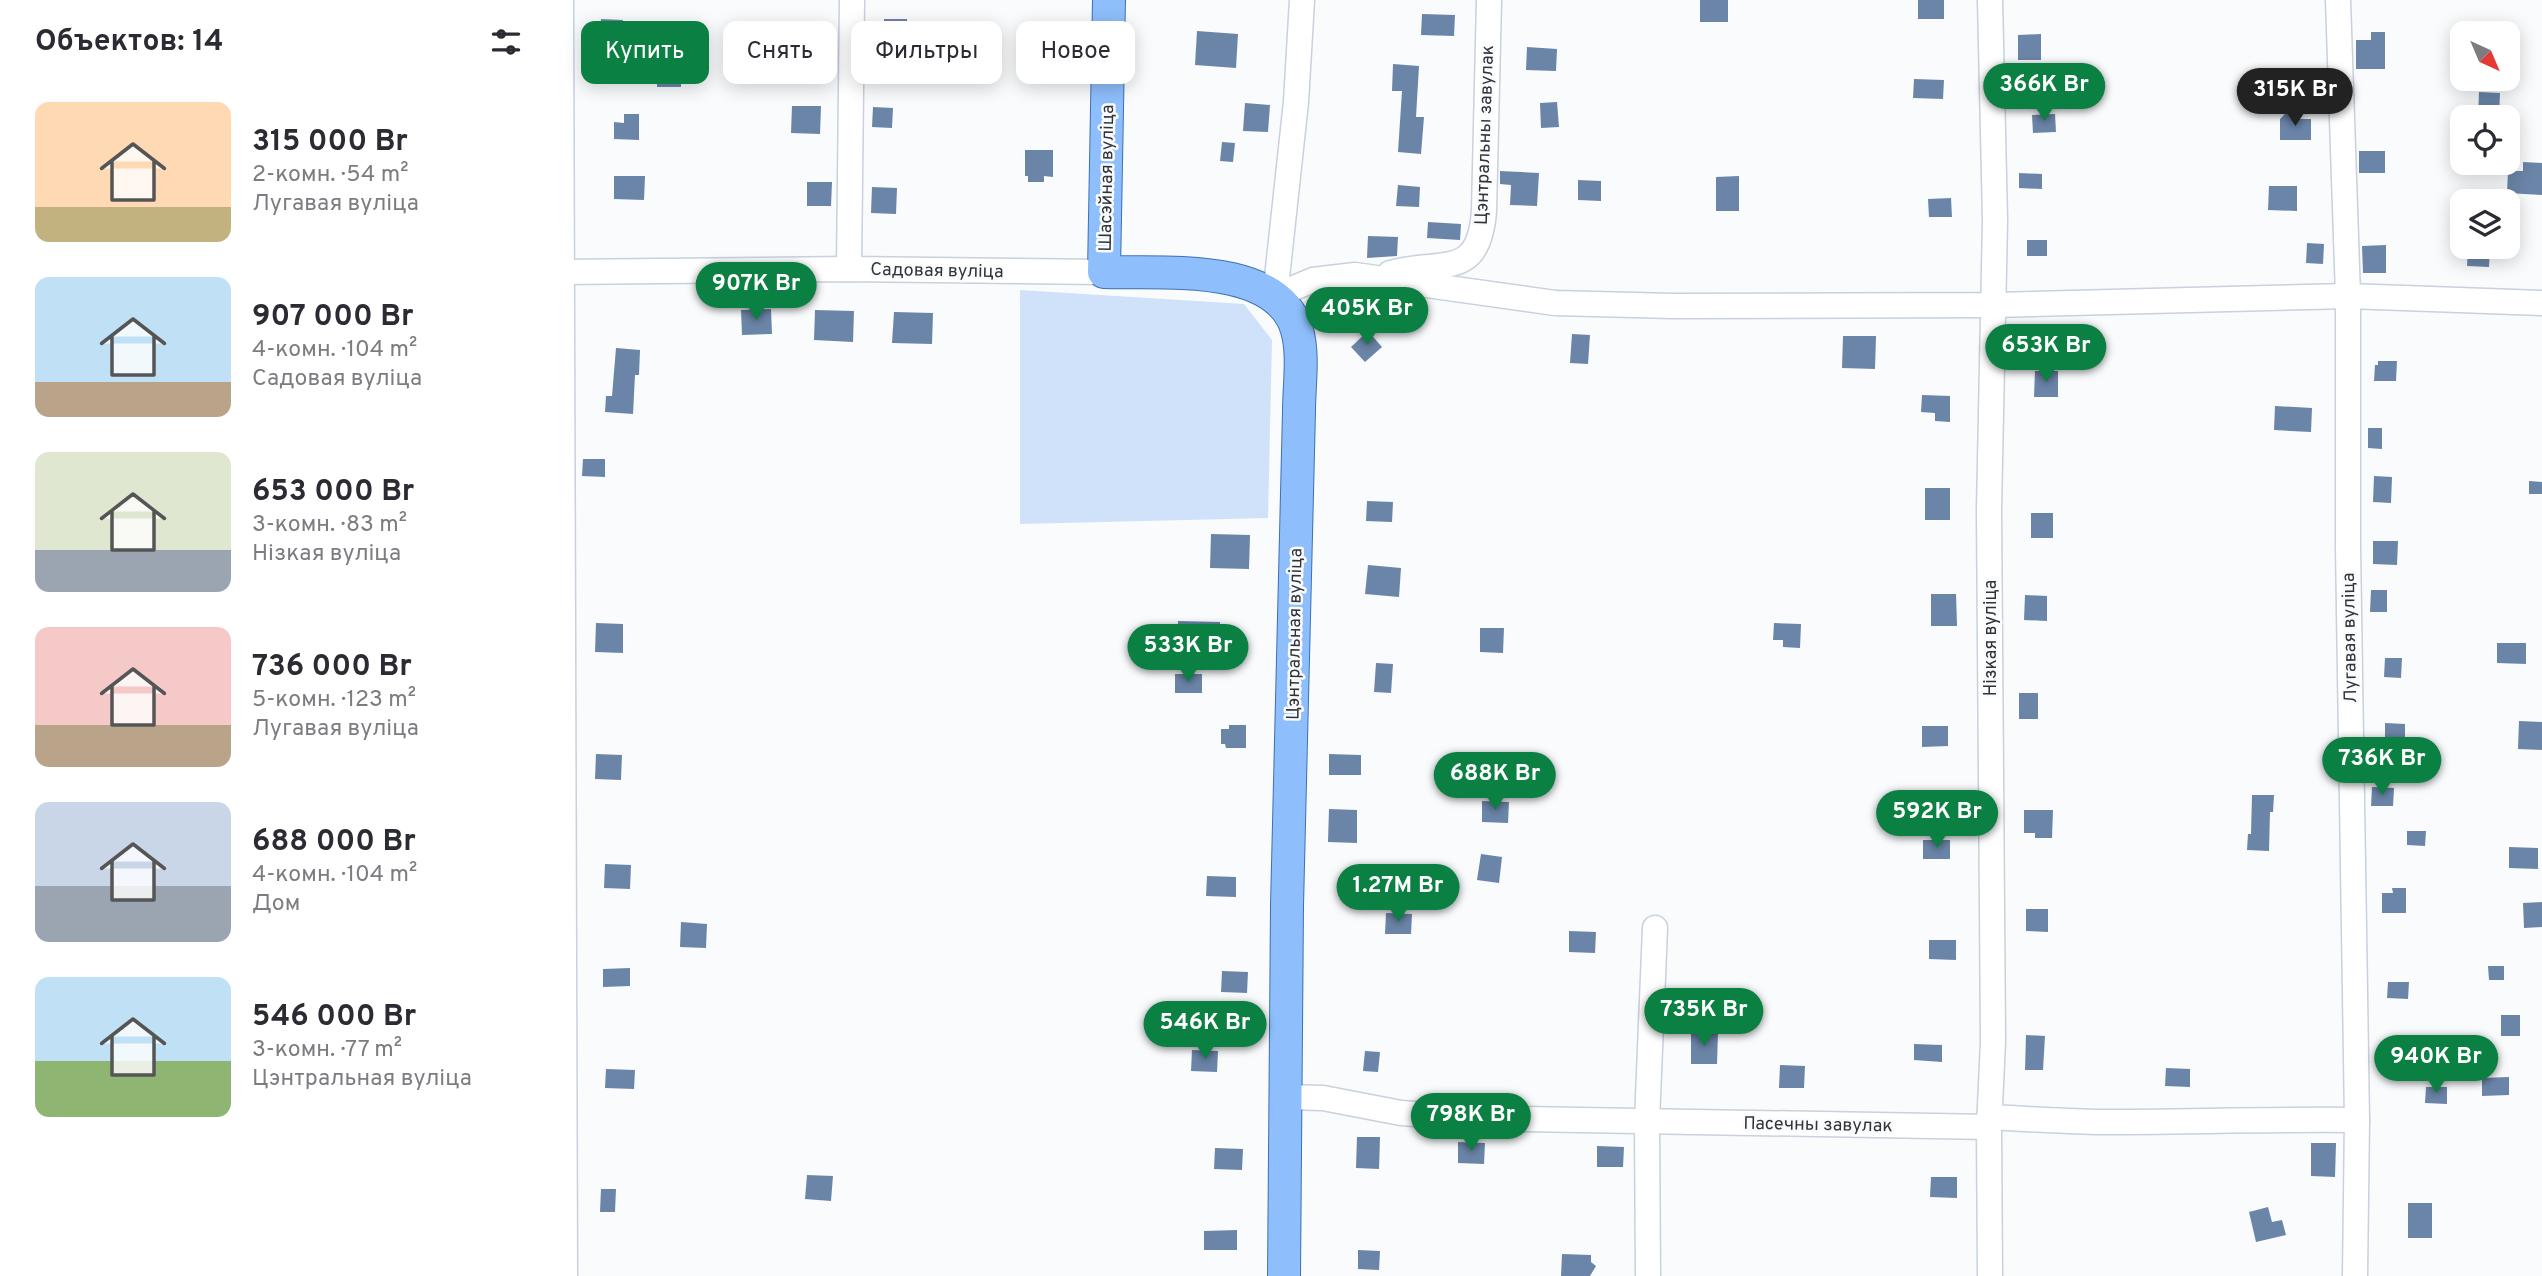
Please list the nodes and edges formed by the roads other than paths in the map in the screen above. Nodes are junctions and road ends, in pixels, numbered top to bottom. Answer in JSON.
{"nodes":[{"id":1,"x":561,"y":0,"type":"edge"},
{"id":2,"x":852,"y":0,"type":"edge"},
{"id":3,"x":1109,"y":0,"type":"edge"},
{"id":4,"x":1302,"y":0,"type":"edge"},
{"id":5,"x":1489,"y":0,"type":"edge"},
{"id":6,"x":1990,"y":0,"type":"edge"},
{"id":7,"x":2338,"y":0,"type":"edge"},
{"id":8,"x":849,"y":269,"type":"junction"},
{"id":9,"x":560,"y":272,"type":"edge"},
{"id":10,"x":1104,"y":272,"type":"junction"},
{"id":11,"x":1378,"y":277,"type":"junction"},
{"id":12,"x":1275,"y":296,"type":"junction"},
{"id":13,"x":2348,"y":296,"type":"junction"},
{"id":14,"x":2542,"y":303,"type":"edge"},
{"id":15,"x":1995,"y":305,"type":"junction"},
{"id":16,"x":1655,"y":928,"type":"dead end"},
{"id":17,"x":1284,"y":1097,"type":"junction"},
{"id":18,"x":2357,"y":1120,"type":"junction"},
{"id":19,"x":1647,"y":1121,"type":"junction"},
{"id":20,"x":1989,"y":1122,"type":"junction"},
{"id":21,"x":565,"y":1276,"type":"edge"},
{"id":22,"x":1284,"y":1276,"type":"edge"},
{"id":23,"x":1648,"y":1276,"type":"edge"},
{"id":24,"x":1990,"y":1276,"type":"edge"},
{"id":25,"x":2356,"y":1276,"type":"edge"}],
"edges":[{"from":1,"to":9,"type":"street"},
{"from":2,"to":8,"type":"street"},
{"from":3,"to":10,"type":"main road","name":"Шасэйная вуліца"},
{"from":4,"to":12,"type":"street"},
{"from":5,"to":11,"type":"street","name":"Цэнтральны завулак"},
{"from":6,"to":15,"type":"street","name":"Нізкая вуліца"},
{"from":7,"to":13,"type":"street","name":"Лугавая вуліца"},
{"from":8,"to":9,"type":"street","name":"Садовая вуліца"},
{"from":8,"to":10,"type":"street","name":"Садовая вуліца"},
{"from":9,"to":21,"type":"street"},
{"from":10,"to":12,"type":"main road"},
{"from":11,"to":12,"type":"street"},
{"from":11,"to":15,"type":"street"},
{"from":12,"to":17,"type":"main road","name":"Цэнтральная вуліца"},
{"from":13,"to":14,"type":"street"},
{"from":13,"to":15,"type":"street"},
{"from":13,"to":18,"type":"street","name":"Лугавая вуліца"},
{"from":15,"to":20,"type":"street","name":"Нізкая вуліца"},
{"from":16,"to":19,"type":"street"},
{"from":17,"to":19,"type":"street","name":"Пасечны завулак"},
{"from":17,"to":22,"type":"main road","name":"Цэнтральная вуліца"},
{"from":18,"to":20,"type":"street","name":"Пасечны завулак"},
{"from":18,"to":25,"type":"street","name":"Лугавая вуліца"},
{"from":19,"to":20,"type":"street","name":"Пасечны завулак"},
{"from":19,"to":23,"type":"street"},
{"from":20,"to":24,"type":"street","name":"Нізкая вуліца"}]}
